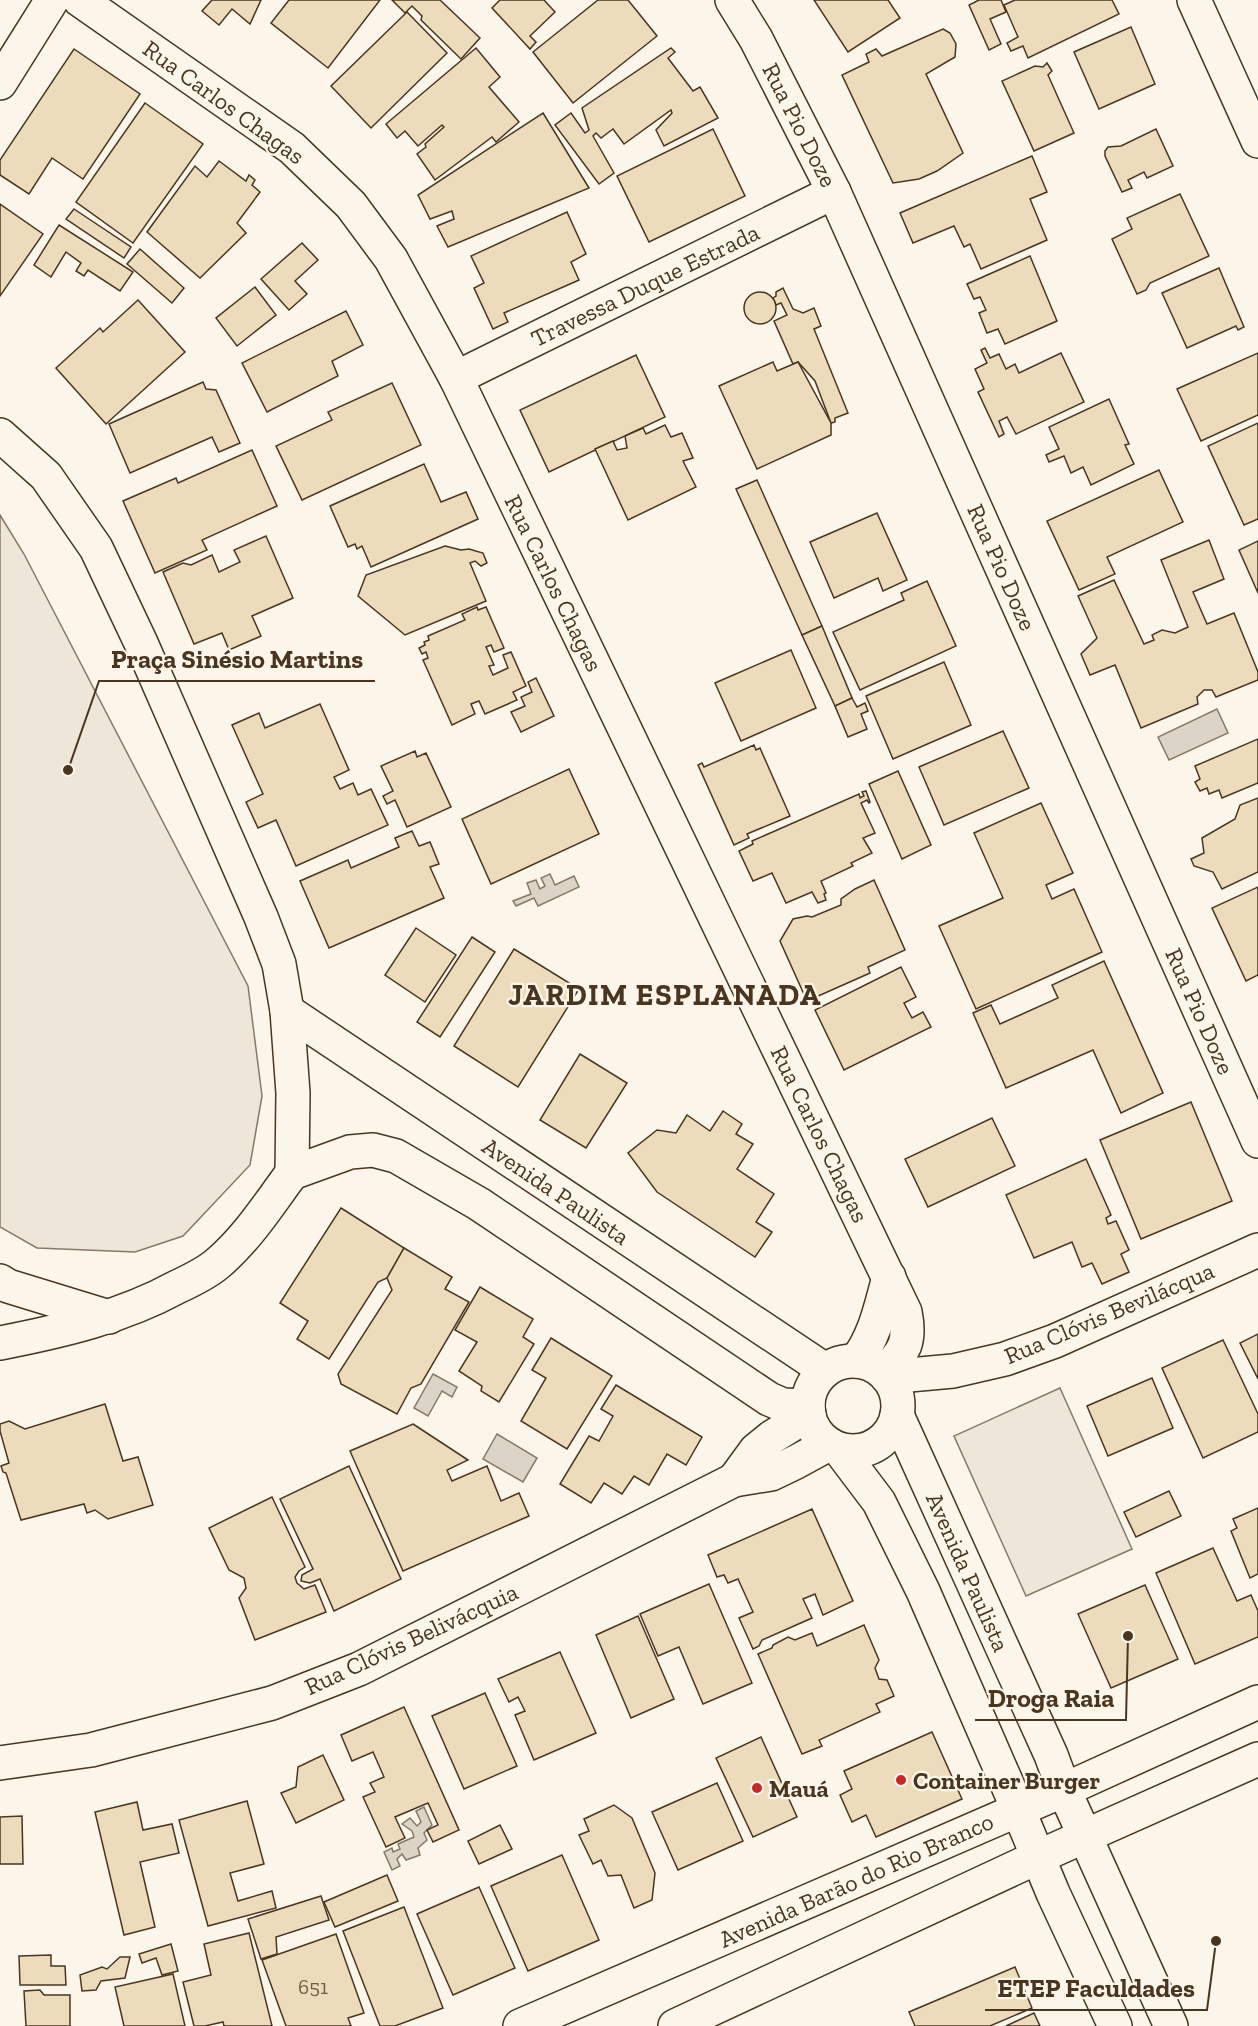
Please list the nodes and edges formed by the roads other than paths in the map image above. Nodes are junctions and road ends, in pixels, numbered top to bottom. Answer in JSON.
{"nodes":[{"id":1,"x":52,"y":0,"type":"edge"},
{"id":2,"x":80,"y":0,"type":"edge"},
{"id":3,"x":732,"y":0,"type":"edge"},
{"id":4,"x":1194,"y":0,"type":"edge"},
{"id":5,"x":0,"y":83,"type":"edge"},
{"id":6,"x":1258,"y":141,"type":"edge"},
{"id":7,"x":834,"y":192,"type":"junction"},
{"id":8,"x":456,"y":378,"type":"junction"},
{"id":9,"x":0,"y":435,"type":"edge"},
{"id":10,"x":287,"y":1011,"type":"junction"},
{"id":11,"x":1258,"y":1141,"type":"edge"},
{"id":12,"x":292,"y":1173,"type":"junction"},
{"id":13,"x":1258,"y":1250,"type":"edge"},
{"id":14,"x":0,"y":1281,"type":"edge"},
{"id":15,"x":109,"y":1317,"type":"junction"},
{"id":16,"x":0,"y":1343,"type":"edge"},
{"id":17,"x":825,"y":1370,"type":"junction"},
{"id":18,"x":875,"y":1370,"type":"junction"},
{"id":19,"x":808,"y":1410,"type":"junction"},
{"id":20,"x":897,"y":1415,"type":"junction"},
{"id":21,"x":834,"y":1446,"type":"junction"},
{"id":22,"x":734,"y":1480,"type":"junction"},
{"id":23,"x":1258,"y":1702,"type":"edge"},
{"id":24,"x":1258,"y":1759,"type":"edge"},
{"id":25,"x":0,"y":1763,"type":"edge"},
{"id":26,"x":1064,"y":1790,"type":"junction"},
{"id":27,"x":1018,"y":1809,"type":"junction"},
{"id":28,"x":1086,"y":1836,"type":"junction"},
{"id":29,"x":1038,"y":1857,"type":"junction"},
{"id":30,"x":520,"y":2026,"type":"edge"},
{"id":31,"x":675,"y":2026,"type":"edge"},
{"id":32,"x":1115,"y":2026,"type":"edge"},
{"id":33,"x":1172,"y":2026,"type":"edge"}],
"edges":[{"from":1,"to":5,"type":"street"},
{"from":2,"to":8,"type":"street","name":"Rua Carlos Chagas"},
{"from":3,"to":7,"type":"street","name":"Rua Pio Doze"},
{"from":4,"to":6,"type":"street"},
{"from":7,"to":8,"type":"street","name":"Travessa Duque Estrada"},
{"from":7,"to":11,"type":"street","name":"Rua Pio Doze"},
{"from":8,"to":18,"type":"street","name":"Rua Carlos Chagas"},
{"from":9,"to":10,"type":"street"},
{"from":10,"to":12,"type":"street"},
{"from":10,"to":17,"type":"street","name":"Avenida Paulista"},
{"from":12,"to":15,"type":"street"},
{"from":12,"to":19,"type":"street"},
{"from":13,"to":18,"type":"street","name":"Rua Clóvis Bevilácqua"},
{"from":14,"to":15,"type":"street"},
{"from":15,"to":16,"type":"street"},
{"from":17,"to":18,"type":"street"},
{"from":17,"to":19,"type":"street"},
{"from":18,"to":20,"type":"street"},
{"from":19,"to":21,"type":"street"},
{"from":19,"to":22,"type":"street","name":"Rua Clóvis Belivácquia"},
{"from":20,"to":21,"type":"street"},
{"from":20,"to":26,"type":"street","name":"Avenida Paulista"},
{"from":21,"to":22,"type":"street","name":"Rua Clóvis Belivácquia"},
{"from":21,"to":27,"type":"street","name":"Avenida Paulista"},
{"from":22,"to":25,"type":"street","name":"Rua Clóvis Belivácquia"},
{"from":23,"to":26,"type":"street","name":"Avenida Barão do Rio Branco"},
{"from":24,"to":28,"type":"street"},
{"from":26,"to":27,"type":"street","name":"Avenida Barão do Rio Branco"},
{"from":26,"to":28,"type":"street","name":"Avenida Paulista"},
{"from":27,"to":29,"type":"street","name":"Avenida Paulista"},
{"from":27,"to":30,"type":"street","name":"Avenida Barão do Rio Branco"},
{"from":28,"to":29,"type":"street"},
{"from":28,"to":33,"type":"street","name":"Avenida Paulista"},
{"from":29,"to":31,"type":"street"},
{"from":29,"to":32,"type":"street","name":"Avenida Paulista"}]}
